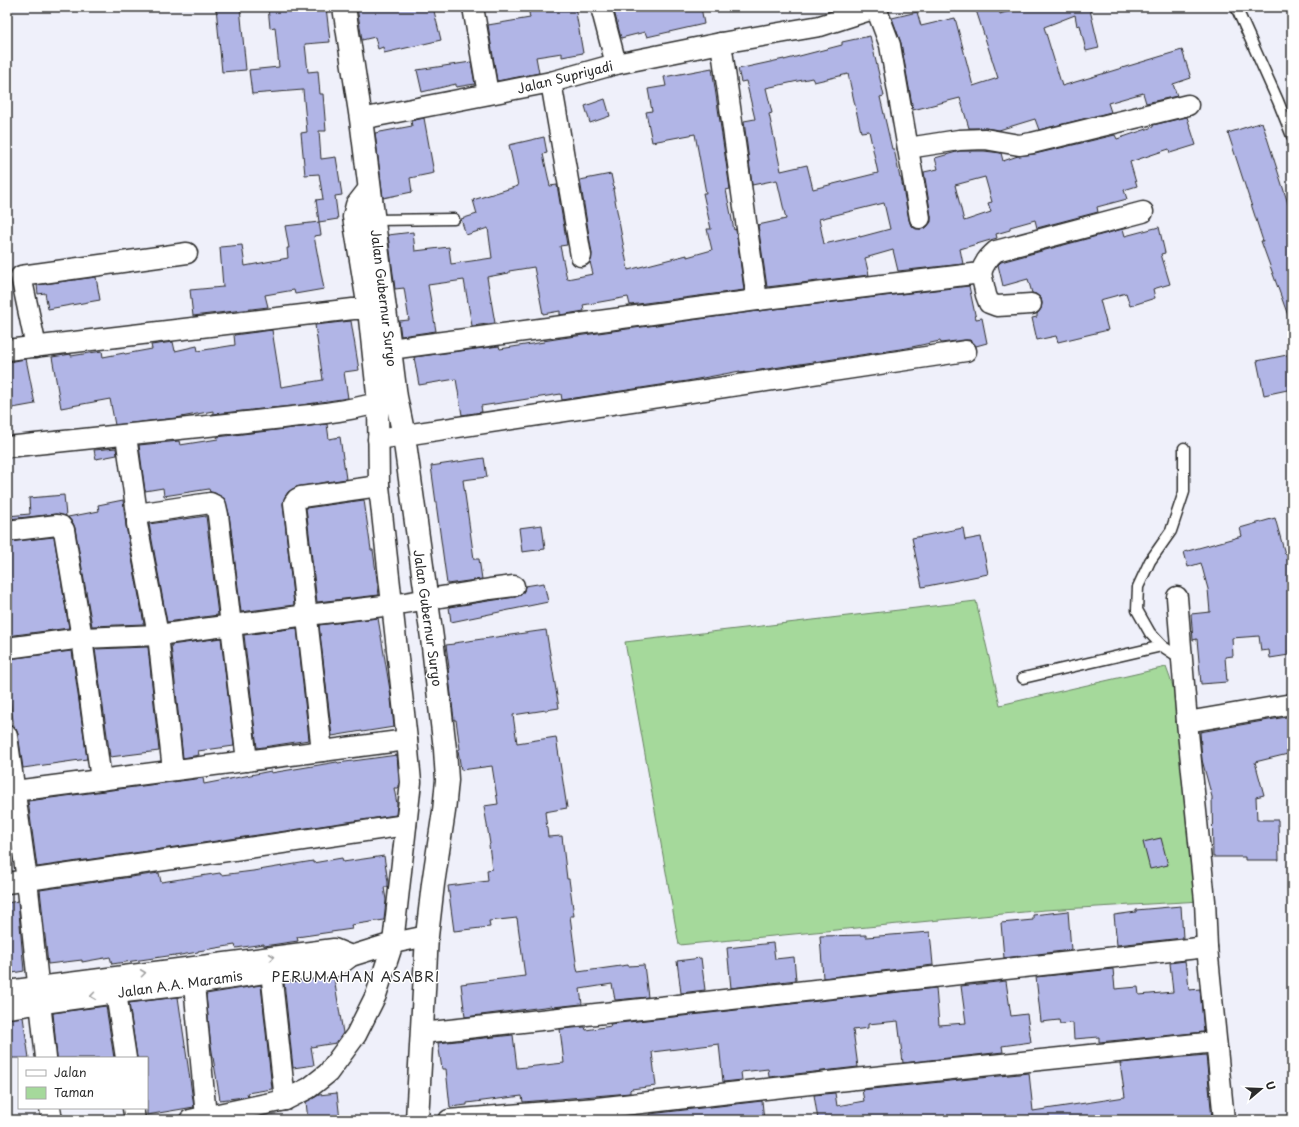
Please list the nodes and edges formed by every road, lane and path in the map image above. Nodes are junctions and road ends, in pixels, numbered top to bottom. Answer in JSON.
{"nodes":[{"id":1,"x":344,"y":7,"type":"edge"},
{"id":2,"x":473,"y":7,"type":"edge"},
{"id":3,"x":601,"y":7,"type":"edge"},
{"id":4,"x":877,"y":7,"type":"edge"},
{"id":5,"x":1236,"y":7,"type":"edge"},
{"id":6,"x":721,"y":43,"type":"junction"},
{"id":7,"x":616,"y":64,"type":"junction"},
{"id":8,"x":551,"y":82,"type":"junction"},
{"id":9,"x":488,"y":94,"type":"junction"},
{"id":10,"x":1188,"y":105,"type":"dead end"},
{"id":11,"x":361,"y":119,"type":"junction"},
{"id":12,"x":1292,"y":136,"type":"edge"},
{"id":13,"x":908,"y":148,"type":"junction"},
{"id":14,"x":370,"y":187,"type":"junction"},
{"id":15,"x":1144,"y":212,"type":"dead end"},
{"id":16,"x":454,"y":218,"type":"dead end"},
{"id":17,"x":920,"y":218,"type":"dead end"},
{"id":18,"x":374,"y":220,"type":"junction"},
{"id":19,"x":187,"y":253,"type":"dead end"},
{"id":20,"x":581,"y":256,"type":"dead end"},
{"id":21,"x":981,"y":273,"type":"junction"},
{"id":22,"x":14,"y":277,"type":"edge"},
{"id":23,"x":757,"y":300,"type":"junction"},
{"id":24,"x":1031,"y":304,"type":"dead end"},
{"id":25,"x":377,"y":309,"type":"junction"},
{"id":26,"x":36,"y":347,"type":"junction"},
{"id":27,"x":390,"y":349,"type":"junction"},
{"id":28,"x":7,"y":350,"type":"edge"},
{"id":29,"x":966,"y":351,"type":"dead end"},
{"id":30,"x":387,"y":400,"type":"junction"},
{"id":31,"x":126,"y":436,"type":"junction"},
{"id":32,"x":404,"y":436,"type":"junction"},
{"id":33,"x":378,"y":439,"type":"junction"},
{"id":34,"x":7,"y":447,"type":"edge"},
{"id":35,"x":1184,"y":448,"type":"dead end"},
{"id":36,"x":379,"y":486,"type":"junction"},
{"id":37,"x":136,"y":514,"type":"junction"},
{"id":38,"x":7,"y":531,"type":"edge"},
{"id":39,"x":514,"y":586,"type":"dead end"},
{"id":40,"x":1177,"y":598,"type":"dead end"},
{"id":41,"x":426,"y":599,"type":"junction"},
{"id":42,"x":392,"y":605,"type":"junction"},
{"id":43,"x":307,"y":615,"type":"junction"},
{"id":44,"x":231,"y":625,"type":"junction"},
{"id":45,"x":158,"y":635,"type":"junction"},
{"id":46,"x":82,"y":638,"type":"junction"},
{"id":47,"x":1162,"y":646,"type":"junction"},
{"id":48,"x":7,"y":648,"type":"edge"},
{"id":49,"x":1182,"y":659,"type":"junction"},
{"id":50,"x":1023,"y":678,"type":"dead end"},
{"id":51,"x":1292,"y":704,"type":"edge"},
{"id":52,"x":1187,"y":722,"type":"junction"},
{"id":53,"x":7,"y":736,"type":"edge"},
{"id":54,"x":407,"y":740,"type":"junction"},
{"id":55,"x":322,"y":751,"type":"junction"},
{"id":56,"x":247,"y":761,"type":"junction"},
{"id":57,"x":173,"y":770,"type":"junction"},
{"id":58,"x":101,"y":780,"type":"junction"},
{"id":59,"x":11,"y":791,"type":"edge"},
{"id":60,"x":406,"y":825,"type":"junction"},
{"id":61,"x":27,"y":880,"type":"junction"},
{"id":62,"x":7,"y":883,"type":"edge"},
{"id":63,"x":427,"y":936,"type":"junction"},
{"id":64,"x":393,"y":943,"type":"junction"},
{"id":65,"x":1206,"y":947,"type":"junction"},
{"id":66,"x":351,"y":956,"type":"junction"},
{"id":67,"x":271,"y":972,"type":"junction"},
{"id":68,"x":194,"y":984,"type":"junction"},
{"id":69,"x":7,"y":991,"type":"edge"},
{"id":70,"x":116,"y":993,"type":"junction"},
{"id":71,"x":39,"y":995,"type":"junction"},
{"id":72,"x":7,"y":1008,"type":"edge"},
{"id":73,"x":422,"y":1033,"type":"junction"},
{"id":74,"x":1216,"y":1042,"type":"junction"},
{"id":75,"x":46,"y":1057,"type":"edge"},
{"id":76,"x":126,"y":1057,"type":"edge"},
{"id":77,"x":285,"y":1100,"type":"junction"},
{"id":78,"x":50,"y":1109,"type":"edge"},
{"id":79,"x":133,"y":1109,"type":"edge"},
{"id":80,"x":198,"y":1119,"type":"edge"},
{"id":81,"x":52,"y":1120,"type":"edge"},
{"id":82,"x":135,"y":1120,"type":"edge"},
{"id":83,"x":416,"y":1120,"type":"edge"},
{"id":84,"x":449,"y":1120,"type":"edge"},
{"id":85,"x":1224,"y":1120,"type":"edge"}],
"edges":[{"from":1,"to":11,"type":"main road"},
{"from":2,"to":9,"type":"street"},
{"from":3,"to":7,"type":"street"},
{"from":4,"to":6,"type":"street","name":"Jalan Supriyadi"},
{"from":4,"to":13,"type":"street"},
{"from":5,"to":12,"type":"lane"},
{"from":6,"to":7,"type":"street","name":"Jalan Supriyadi"},
{"from":6,"to":23,"type":"street"},
{"from":7,"to":8,"type":"street","name":"Jalan Supriyadi"},
{"from":8,"to":9,"type":"street","name":"Jalan Supriyadi"},
{"from":8,"to":20,"type":"street"},
{"from":9,"to":11,"type":"street","name":"Jalan Supriyadi"},
{"from":10,"to":13,"type":"street"},
{"from":11,"to":14,"type":"main road","name":"Jalan Gubernur Suryo"},
{"from":13,"to":17,"type":"street"},
{"from":14,"to":18,"type":"main road","name":"Jalan Gubernur Suryo"},
{"from":14,"to":25,"type":"street"},
{"from":15,"to":21,"type":"street"},
{"from":16,"to":18,"type":"lane"},
{"from":18,"to":25,"type":"main road","name":"Jalan Gubernur Suryo"},
{"from":19,"to":22,"type":"street"},
{"from":21,"to":23,"type":"street"},
{"from":21,"to":24,"type":"street"},
{"from":22,"to":26,"type":"street"},
{"from":23,"to":27,"type":"street"},
{"from":25,"to":26,"type":"street"},
{"from":25,"to":27,"type":"main road","name":"Jalan Gubernur Suryo"},
{"from":25,"to":30,"type":"street"},
{"from":26,"to":28,"type":"street"},
{"from":27,"to":30,"type":"main road","name":"Jalan Gubernur Suryo"},
{"from":29,"to":32,"type":"street"},
{"from":30,"to":31,"type":"street"},
{"from":30,"to":32,"type":"main road","name":"Jalan Gubernur Suryo"},
{"from":30,"to":33,"type":"street"},
{"from":31,"to":34,"type":"street"},
{"from":31,"to":37,"type":"street"},
{"from":32,"to":33,"type":"street"},
{"from":32,"to":41,"type":"main road","name":"Jalan Gubernur Suryo"},
{"from":33,"to":36,"type":"street"},
{"from":35,"to":47,"type":"lane"},
{"from":36,"to":42,"type":"street"},
{"from":36,"to":43,"type":"street"},
{"from":37,"to":44,"type":"street"},
{"from":37,"to":45,"type":"street"},
{"from":38,"to":46,"type":"street"},
{"from":39,"to":41,"type":"street"},
{"from":40,"to":49,"type":"street"},
{"from":41,"to":42,"type":"street"},
{"from":41,"to":63,"type":"main road","name":"Jalan Gubernur Suryo"},
{"from":42,"to":43,"type":"street"},
{"from":42,"to":54,"type":"street"},
{"from":43,"to":44,"type":"street"},
{"from":43,"to":55,"type":"street"},
{"from":44,"to":45,"type":"street"},
{"from":44,"to":56,"type":"street"},
{"from":45,"to":46,"type":"street"},
{"from":45,"to":57,"type":"street"},
{"from":46,"to":48,"type":"street"},
{"from":46,"to":58,"type":"street"},
{"from":47,"to":49,"type":"lane"},
{"from":47,"to":50,"type":"lane"},
{"from":49,"to":52,"type":"street"},
{"from":51,"to":52,"type":"street"},
{"from":52,"to":65,"type":"street"},
{"from":53,"to":59,"type":"street"},
{"from":54,"to":55,"type":"street"},
{"from":54,"to":60,"type":"street"},
{"from":55,"to":56,"type":"street"},
{"from":56,"to":57,"type":"street"},
{"from":57,"to":58,"type":"street"},
{"from":58,"to":59,"type":"street"},
{"from":59,"to":61,"type":"street"},
{"from":60,"to":61,"type":"street"},
{"from":60,"to":64,"type":"street"},
{"from":61,"to":62,"type":"street"},
{"from":61,"to":71,"type":"street"},
{"from":63,"to":64,"type":"street","name":"Jalan A.A. Maramis"},
{"from":63,"to":73,"type":"main road","name":"Jalan Gubernur Suryo"},
{"from":64,"to":66,"type":"street","name":"Jalan A.A. Maramis"},
{"from":64,"to":77,"type":"street"},
{"from":65,"to":73,"type":"street"},
{"from":65,"to":74,"type":"street"},
{"from":66,"to":67,"type":"street","name":"Jalan A.A. Maramis"},
{"from":71,"to":66,"type":"street","name":"Jalan A.A. Maramis","one_way":true},
{"from":67,"to":68,"type":"street","name":"Jalan A.A. Maramis"},
{"from":67,"to":77,"type":"street"},
{"from":68,"to":70,"type":"street","name":"Jalan A.A. Maramis"},
{"from":68,"to":80,"type":"street"},
{"from":69,"to":71,"type":"street","name":"Jalan A.A. Maramis"},
{"from":70,"to":71,"type":"street","name":"Jalan A.A. Maramis","one_way":true},
{"from":70,"to":76,"type":"street"},
{"from":71,"to":72,"type":"street","name":"Jalan A.A. Maramis"},
{"from":71,"to":75,"type":"street"},
{"from":73,"to":83,"type":"main road","name":"Jalan Gubernur Suryo"},
{"from":74,"to":84,"type":"street"},
{"from":74,"to":85,"type":"street"},
{"from":77,"to":80,"type":"street"},
{"from":78,"to":81,"type":"street"},
{"from":79,"to":82,"type":"street"}]}
